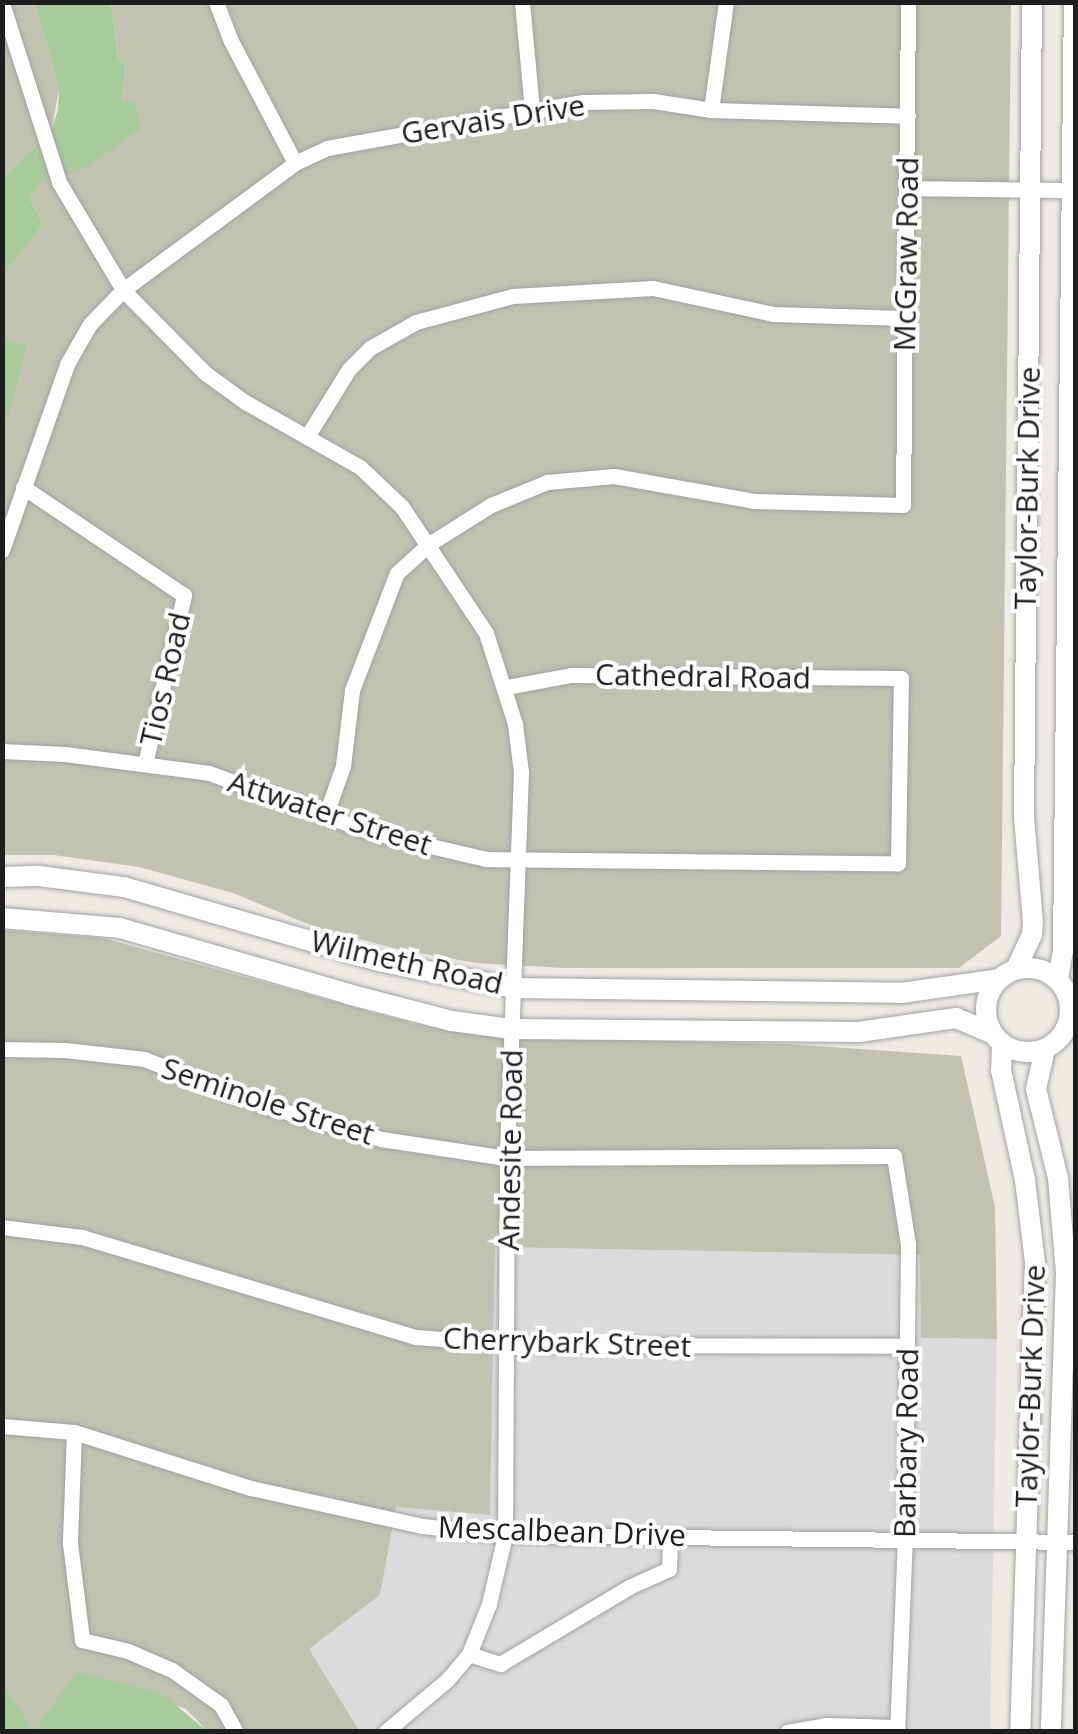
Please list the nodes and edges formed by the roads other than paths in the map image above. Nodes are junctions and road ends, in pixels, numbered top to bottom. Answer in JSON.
{"nodes":[{"id":1,"x":216,"y":2,"type":"edge"},
{"id":2,"x":522,"y":2,"type":"edge"},
{"id":3,"x":726,"y":2,"type":"edge"},
{"id":4,"x":908,"y":2,"type":"edge"},
{"id":5,"x":1032,"y":2,"type":"edge"},
{"id":6,"x":1074,"y":2,"type":"edge"},
{"id":7,"x":2,"y":3,"type":"edge"},
{"id":8,"x":20,"y":50,"type":"junction"},
{"id":9,"x":2,"y":54,"type":"edge"},
{"id":10,"x":532,"y":108,"type":"junction"},
{"id":11,"x":711,"y":110,"type":"junction"},
{"id":12,"x":908,"y":116,"type":"junction"},
{"id":13,"x":294,"y":163,"type":"junction"},
{"id":14,"x":907,"y":188,"type":"junction"},
{"id":15,"x":1030,"y":190,"type":"junction"},
{"id":16,"x":1073,"y":190,"type":"edge"},
{"id":17,"x":124,"y":290,"type":"junction"},
{"id":18,"x":905,"y":318,"type":"junction"},
{"id":19,"x":308,"y":435,"type":"junction"},
{"id":20,"x":23,"y":487,"type":"junction"},
{"id":21,"x":429,"y":544,"type":"junction"},
{"id":22,"x":2,"y":550,"type":"edge"},
{"id":23,"x":506,"y":687,"type":"junction"},
{"id":24,"x":2,"y":751,"type":"edge"},
{"id":25,"x":145,"y":764,"type":"junction"},
{"id":26,"x":326,"y":814,"type":"junction"},
{"id":27,"x":516,"y":862,"type":"junction"},
{"id":28,"x":898,"y":863,"type":"joint"},
{"id":29,"x":2,"y":877,"type":"edge"},
{"id":30,"x":2,"y":918,"type":"edge"},
{"id":31,"x":1007,"y":974,"type":"junction"},
{"id":32,"x":513,"y":988,"type":"junction"},
{"id":33,"x":1067,"y":989,"type":"edge"},
{"id":34,"x":512,"y":1029,"type":"junction"},
{"id":35,"x":997,"y":1038,"type":"junction"},
{"id":36,"x":1058,"y":1044,"type":"edge"},
{"id":37,"x":2,"y":1049,"type":"edge"},
{"id":38,"x":894,"y":1156,"type":"joint"},
{"id":39,"x":507,"y":1158,"type":"junction"},
{"id":40,"x":2,"y":1228,"type":"edge"},
{"id":41,"x":508,"y":1344,"type":"junction"},
{"id":42,"x":907,"y":1346,"type":"junction"},
{"id":43,"x":2,"y":1426,"type":"edge"},
{"id":44,"x":74,"y":1432,"type":"junction"},
{"id":45,"x":505,"y":1535,"type":"junction"},
{"id":46,"x":670,"y":1535,"type":"junction"},
{"id":47,"x":906,"y":1536,"type":"junction"},
{"id":48,"x":1026,"y":1540,"type":"junction"},
{"id":49,"x":1065,"y":1542,"type":"edge"},
{"id":50,"x":469,"y":1654,"type":"junction"},
{"id":51,"x":897,"y":1729,"type":"edge"},
{"id":52,"x":236,"y":1732,"type":"edge"},
{"id":53,"x":385,"y":1732,"type":"edge"},
{"id":54,"x":786,"y":1732,"type":"edge"},
{"id":55,"x":1020,"y":1732,"type":"edge"},
{"id":56,"x":1051,"y":1732,"type":"edge"}],
"edges":[{"from":1,"to":13,"type":"street"},
{"from":2,"to":10,"type":"street"},
{"from":3,"to":11,"type":"street"},
{"from":4,"to":12,"type":"street","name":"McGraw Road"},
{"from":5,"to":15,"type":"street","name":"Taylor-Burk Drive"},
{"from":6,"to":16,"type":"street","name":"Taylor-Burk Drive"},
{"from":7,"to":8,"type":"street","name":"Andesite Road"},
{"from":8,"to":9,"type":"street"},
{"from":8,"to":17,"type":"street","name":"Andesite Road"},
{"from":10,"to":11,"type":"street","name":"Gervais Drive"},
{"from":10,"to":13,"type":"street","name":"Gervais Drive"},
{"from":11,"to":12,"type":"street","name":"Gervais Drive"},
{"from":12,"to":14,"type":"street","name":"McGraw Road"},
{"from":13,"to":17,"type":"street","name":"Gervais Drive"},
{"from":14,"to":15,"type":"street"},
{"from":14,"to":18,"type":"street","name":"McGraw Road"},
{"from":15,"to":16,"type":"street"},
{"from":15,"to":31,"type":"street","name":"Taylor-Burk Drive"},
{"from":16,"to":33,"type":"street","name":"Taylor-Burk Drive"},
{"from":17,"to":19,"type":"street","name":"Andesite Road"},
{"from":17,"to":20,"type":"street","name":"Gervais Drive"},
{"from":18,"to":19,"type":"street"},
{"from":18,"to":21,"type":"street","name":"McGraw Road"},
{"from":19,"to":21,"type":"street","name":"Andesite Road"},
{"from":20,"to":22,"type":"street","name":"Gervais Drive"},
{"from":20,"to":25,"type":"street","name":"Tios Road"},
{"from":21,"to":23,"type":"street","name":"Andesite Road"},
{"from":21,"to":26,"type":"street"},
{"from":23,"to":27,"type":"street","name":"Andesite Road"},
{"from":23,"to":28,"type":"street","name":"Cathedral Road"},
{"from":24,"to":25,"type":"street","name":"Attwater Street"},
{"from":25,"to":26,"type":"street","name":"Attwater Street"},
{"from":26,"to":27,"type":"street","name":"Attwater Street"},
{"from":27,"to":28,"type":"street","name":"Attwater Street"},
{"from":27,"to":32,"type":"street","name":"Andesite Road"},
{"from":29,"to":32,"type":"street","name":"Wilmeth Road"},
{"from":30,"to":34,"type":"street","name":"Wilmeth Road"},
{"from":31,"to":32,"type":"street","name":"Wilmeth Road"},
{"from":31,"to":33,"type":"street"},
{"from":31,"to":35,"type":"street"},
{"from":32,"to":34,"type":"street","name":"Andesite Road"},
{"from":33,"to":36,"type":"street"},
{"from":34,"to":35,"type":"street","name":"Wilmeth Road"},
{"from":34,"to":39,"type":"street","name":"Andesite Road"},
{"from":35,"to":36,"type":"street"},
{"from":35,"to":48,"type":"street","name":"Taylor-Burk Drive"},
{"from":36,"to":49,"type":"street","name":"Taylor-Burk Drive"},
{"from":37,"to":39,"type":"street","name":"Seminole Street"},
{"from":38,"to":39,"type":"street","name":"Seminole Street"},
{"from":38,"to":42,"type":"street","name":"Barbary Road"},
{"from":39,"to":41,"type":"street","name":"Andesite Road"},
{"from":40,"to":41,"type":"street","name":"Cherrybark Street"},
{"from":41,"to":42,"type":"street","name":"Cherrybark Street"},
{"from":41,"to":45,"type":"street","name":"Andesite Road"},
{"from":42,"to":47,"type":"street","name":"Barbary Road"},
{"from":43,"to":44,"type":"street","name":"Mescalbean Drive"},
{"from":44,"to":45,"type":"street","name":"Mescalbean Drive"},
{"from":44,"to":52,"type":"street"},
{"from":45,"to":46,"type":"street","name":"Mescalbean Drive"},
{"from":45,"to":50,"type":"street","name":"Andesite Road"},
{"from":46,"to":47,"type":"street","name":"Mescalbean Drive"},
{"from":46,"to":50,"type":"street"},
{"from":47,"to":48,"type":"street","name":"Mescalbean Drive"},
{"from":47,"to":51,"type":"street","name":"Barbary Road"},
{"from":48,"to":49,"type":"street","name":"Mescalbean Drive"},
{"from":48,"to":55,"type":"street","name":"Taylor-Burk Drive"},
{"from":49,"to":56,"type":"street","name":"Taylor-Burk Drive"},
{"from":50,"to":53,"type":"street","name":"Andesite Road"},
{"from":51,"to":54,"type":"street"}]}
